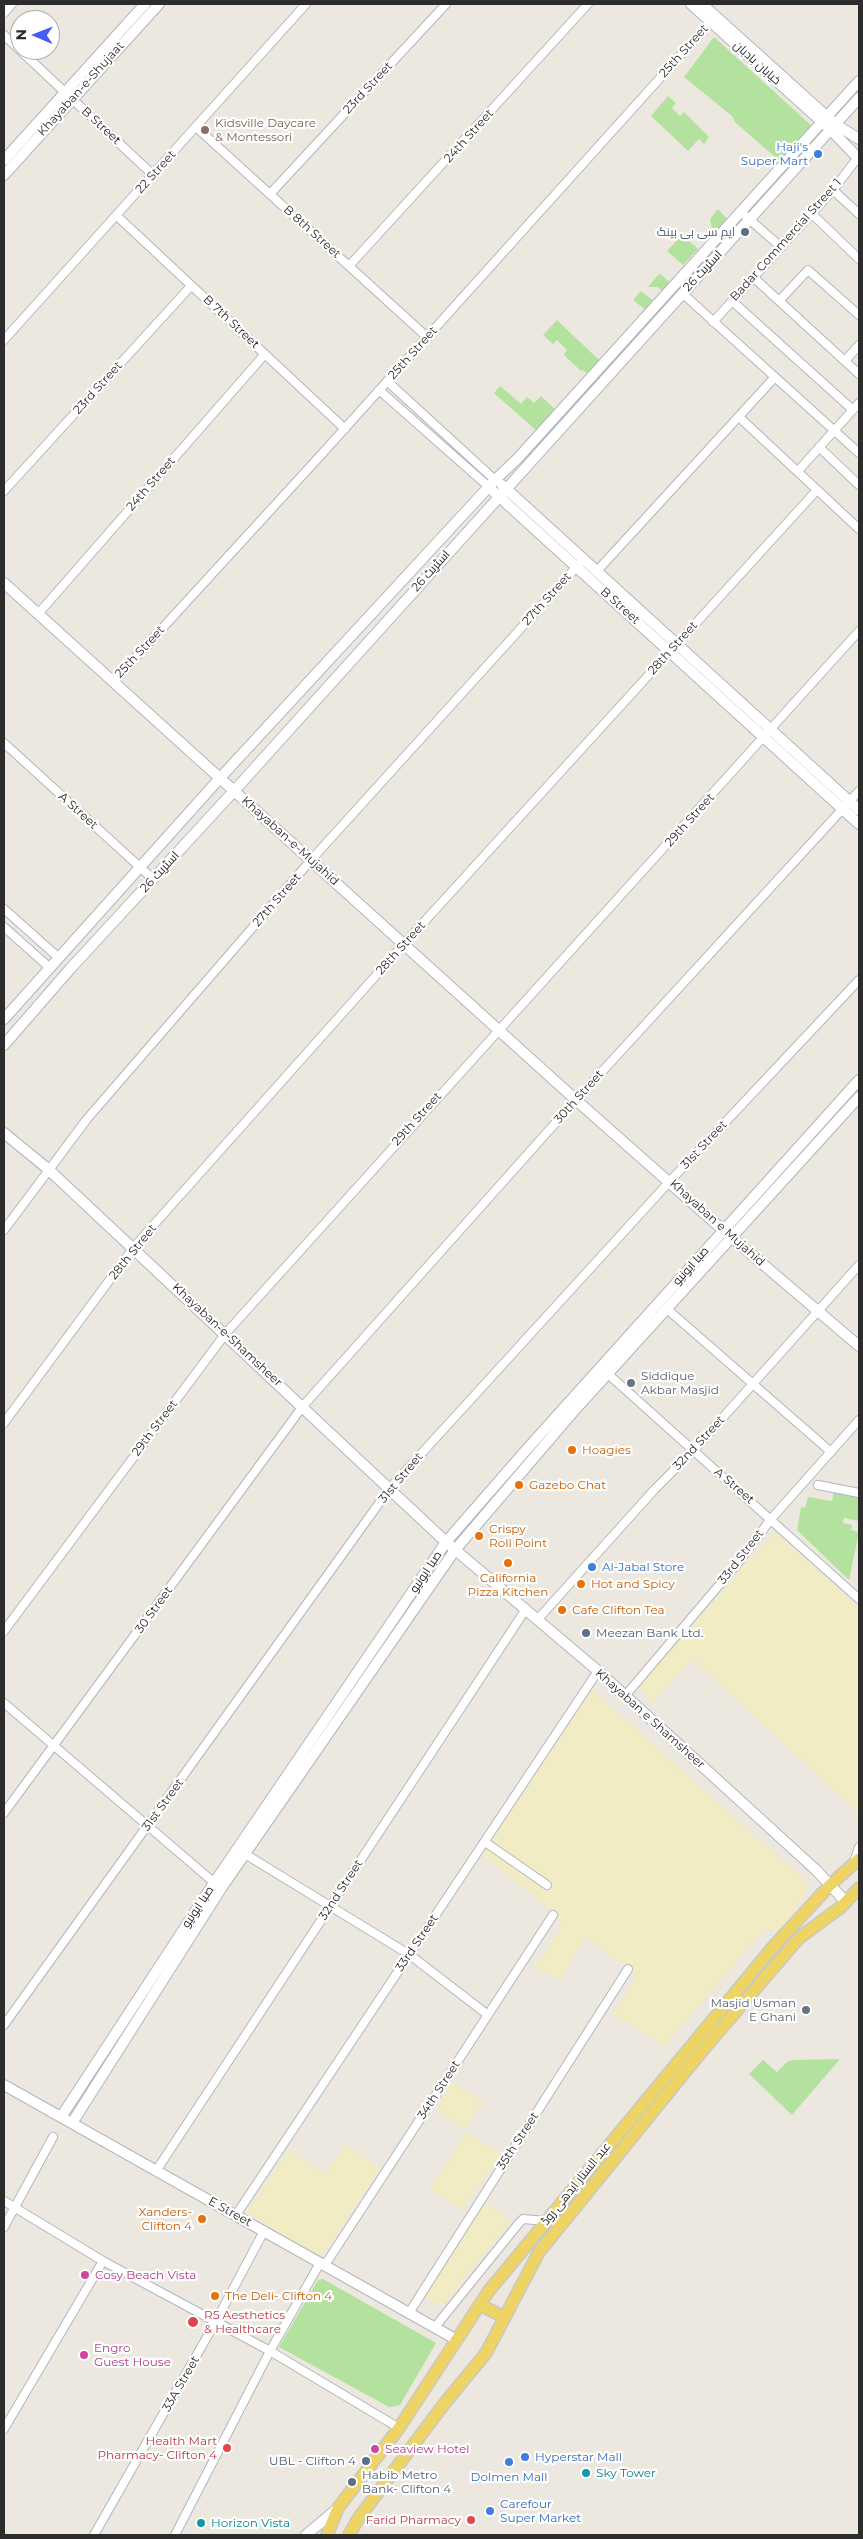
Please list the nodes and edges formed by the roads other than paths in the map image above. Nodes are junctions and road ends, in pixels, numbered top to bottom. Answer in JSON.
{"nodes":[{"id":1,"x":12,"y":4,"type":"edge"},
{"id":2,"x":145,"y":4,"type":"edge"},
{"id":3,"x":159,"y":4,"type":"edge"},
{"id":4,"x":306,"y":4,"type":"edge"},
{"id":5,"x":446,"y":4,"type":"edge"},
{"id":6,"x":588,"y":4,"type":"edge"},
{"id":7,"x":691,"y":4,"type":"edge"},
{"id":8,"x":702,"y":4,"type":"edge"},
{"id":9,"x":4,"y":13,"type":"edge"},
{"id":10,"x":713,"y":18,"type":"junction"},
{"id":11,"x":4,"y":36,"type":"edge"},
{"id":12,"x":859,"y":81,"type":"edge"},
{"id":13,"x":69,"y":95,"type":"junction"},
{"id":14,"x":859,"y":98,"type":"edge"},
{"id":15,"x":829,"y":123,"type":"junction"},
{"id":16,"x":196,"y":127,"type":"junction"},
{"id":17,"x":859,"y":139,"type":"edge"},
{"id":18,"x":859,"y":158,"type":"edge"},
{"id":19,"x":4,"y":160,"type":"edge"},
{"id":20,"x":4,"y":175,"type":"edge"},
{"id":21,"x":153,"y":175,"type":"junction"},
{"id":22,"x":833,"y":190,"type":"junction"},
{"id":23,"x":270,"y":194,"type":"junction"},
{"id":24,"x":741,"y":212,"type":"junction"},
{"id":25,"x":811,"y":213,"type":"junction"},
{"id":26,"x":859,"y":214,"type":"edge"},
{"id":27,"x":117,"y":216,"type":"junction"},
{"id":28,"x":750,"y":220,"type":"junction"},
{"id":29,"x":781,"y":247,"type":"junction"},
{"id":30,"x":859,"y":259,"type":"edge"},
{"id":31,"x":349,"y":266,"type":"junction"},
{"id":32,"x":753,"y":278,"type":"junction"},
{"id":33,"x":191,"y":286,"type":"junction"},
{"id":34,"x":682,"y":293,"type":"junction"},
{"id":35,"x":732,"y":301,"type":"junction"},
{"id":36,"x":779,"y":301,"type":"junction"},
{"id":37,"x":859,"y":315,"type":"edge"},
{"id":38,"x":713,"y":322,"type":"junction"},
{"id":39,"x":427,"y":337,"type":"junction"},
{"id":40,"x":4,"y":340,"type":"edge"},
{"id":41,"x":859,"y":345,"type":"edge"},
{"id":42,"x":265,"y":354,"type":"junction"},
{"id":43,"x":845,"y":361,"type":"junction"},
{"id":44,"x":859,"y":374,"type":"edge"},
{"id":45,"x":775,"y":377,"type":"junction"},
{"id":46,"x":387,"y":381,"type":"junction"},
{"id":47,"x":379,"y":390,"type":"junction"},
{"id":48,"x":857,"y":407,"type":"edge"},
{"id":49,"x":739,"y":417,"type":"junction"},
{"id":50,"x":345,"y":429,"type":"junction"},
{"id":51,"x":834,"y":430,"type":"junction"},
{"id":52,"x":819,"y":447,"type":"junction"},
{"id":53,"x":859,"y":454,"type":"edge"},
{"id":54,"x":798,"y":471,"type":"junction"},
{"id":55,"x":492,"y":483,"type":"junction"},
{"id":56,"x":859,"y":485,"type":"edge"},
{"id":57,"x":817,"y":490,"type":"junction"},
{"id":58,"x":4,"y":491,"type":"edge"},
{"id":59,"x":502,"y":493,"type":"junction"},
{"id":60,"x":859,"y":528,"type":"edge"},
{"id":61,"x":580,"y":563,"type":"junction"},
{"id":62,"x":597,"y":571,"type":"junction"},
{"id":63,"x":4,"y":583,"type":"edge"},
{"id":64,"x":38,"y":614,"type":"junction"},
{"id":65,"x":859,"y":631,"type":"edge"},
{"id":66,"x":677,"y":643,"type":"junction"},
{"id":67,"x":670,"y":651,"type":"junction"},
{"id":68,"x":113,"y":682,"type":"junction"},
{"id":69,"x":768,"y":733,"type":"junction"},
{"id":70,"x":4,"y":743,"type":"edge"},
{"id":71,"x":220,"y":778,"type":"junction"},
{"id":72,"x":234,"y":791,"type":"junction"},
{"id":73,"x":859,"y":791,"type":"edge"},
{"id":74,"x":846,"y":806,"type":"junction"},
{"id":75,"x":859,"y":810,"type":"edge"},
{"id":76,"x":859,"y":824,"type":"edge"},
{"id":77,"x":311,"y":860,"type":"junction"},
{"id":78,"x":140,"y":868,"type":"junction"},
{"id":79,"x":153,"y":879,"type":"junction"},
{"id":80,"x":4,"y":909,"type":"edge"},
{"id":81,"x":4,"y":927,"type":"edge"},
{"id":82,"x":404,"y":944,"type":"junction"},
{"id":83,"x":59,"y":958,"type":"junction"},
{"id":84,"x":50,"y":968,"type":"junction"},
{"id":85,"x":859,"y":980,"type":"edge"},
{"id":86,"x":4,"y":1019,"type":"edge"},
{"id":87,"x":498,"y":1029,"type":"junction"},
{"id":88,"x":4,"y":1045,"type":"edge"},
{"id":89,"x":859,"y":1080,"type":"edge"},
{"id":90,"x":859,"y":1097,"type":"edge"},
{"id":91,"x":576,"y":1100,"type":"junction"},
{"id":92,"x":4,"y":1133,"type":"edge"},
{"id":93,"x":48,"y":1169,"type":"junction"},
{"id":94,"x":670,"y":1181,"type":"junction"},
{"id":95,"x":724,"y":1229,"type":"junction"},
{"id":96,"x":4,"y":1230,"type":"edge"},
{"id":97,"x":731,"y":1237,"type":"junction"},
{"id":98,"x":134,"y":1247,"type":"junction"},
{"id":99,"x":859,"y":1266,"type":"edge"},
{"id":100,"x":667,"y":1309,"type":"junction"},
{"id":101,"x":818,"y":1311,"type":"junction"},
{"id":102,"x":226,"y":1333,"type":"junction"},
{"id":103,"x":859,"y":1346,"type":"edge"},
{"id":104,"x":608,"y":1374,"type":"junction"},
{"id":105,"x":753,"y":1384,"type":"junction"},
{"id":106,"x":303,"y":1406,"type":"junction"},
{"id":107,"x":859,"y":1420,"type":"edge"},
{"id":108,"x":4,"y":1423,"type":"edge"},
{"id":109,"x":693,"y":1451,"type":"junction"},
{"id":110,"x":831,"y":1452,"type":"junction"},
{"id":111,"x":818,"y":1486,"type":"dead end"},
{"id":112,"x":390,"y":1488,"type":"junction"},
{"id":113,"x":859,"y":1493,"type":"edge"},
{"id":114,"x":771,"y":1519,"type":"junction"},
{"id":115,"x":446,"y":1542,"type":"junction"},
{"id":116,"x":456,"y":1550,"type":"junction"},
{"id":117,"x":859,"y":1599,"type":"edge"},
{"id":118,"x":526,"y":1609,"type":"junction"},
{"id":119,"x":538,"y":1619,"type":"junction"},
{"id":120,"x":4,"y":1631,"type":"edge"},
{"id":121,"x":598,"y":1671,"type":"junction"},
{"id":122,"x":625,"y":1696,"type":"junction"},
{"id":123,"x":4,"y":1702,"type":"edge"},
{"id":124,"x":55,"y":1745,"type":"junction"},
{"id":125,"x":4,"y":1813,"type":"edge"},
{"id":126,"x":148,"y":1825,"type":"junction"},
{"id":127,"x":485,"y":1842,"type":"junction"},
{"id":128,"x":859,"y":1847,"type":"edge"},
{"id":129,"x":245,"y":1854,"type":"junction"},
{"id":130,"x":857,"y":1865,"type":"edge"},
{"id":131,"x":218,"y":1885,"type":"junction"},
{"id":132,"x":547,"y":1885,"type":"dead end"},
{"id":133,"x":829,"y":1886,"type":"junction"},
{"id":134,"x":859,"y":1888,"type":"edge"},
{"id":135,"x":846,"y":1902,"type":"junction"},
{"id":136,"x":331,"y":1906,"type":"junction"},
{"id":137,"x":553,"y":1915,"type":"dead end"},
{"id":138,"x":410,"y":1955,"type":"junction"},
{"id":139,"x":628,"y":1969,"type":"dead end"},
{"id":140,"x":488,"y":2015,"type":"junction"},
{"id":141,"x":4,"y":2025,"type":"edge"},
{"id":142,"x":4,"y":2084,"type":"edge"},
{"id":143,"x":62,"y":2116,"type":"junction"},
{"id":144,"x":72,"y":2123,"type":"junction"},
{"id":145,"x":53,"y":2137,"type":"dead end"},
{"id":146,"x":156,"y":2170,"type":"junction"},
{"id":147,"x":4,"y":2201,"type":"edge"},
{"id":148,"x":15,"y":2207,"type":"junction"},
{"id":149,"x":236,"y":2216,"type":"junction"},
{"id":150,"x":546,"y":2221,"type":"junction"},
{"id":151,"x":4,"y":2227,"type":"edge"},
{"id":152,"x":264,"y":2231,"type":"junction"},
{"id":153,"x":103,"y":2261,"type":"junction"},
{"id":154,"x":322,"y":2264,"type":"junction"},
{"id":155,"x":480,"y":2304,"type":"junction"},
{"id":156,"x":409,"y":2312,"type":"junction"},
{"id":157,"x":504,"y":2317,"type":"junction"},
{"id":158,"x":215,"y":2323,"type":"junction"},
{"id":159,"x":435,"y":2327,"type":"junction"},
{"id":160,"x":457,"y":2340,"type":"junction"},
{"id":161,"x":270,"y":2351,"type":"junction"},
{"id":162,"x":399,"y":2428,"type":"junction"},
{"id":163,"x":4,"y":2430,"type":"edge"},
{"id":164,"x":338,"y":2508,"type":"junction"},
{"id":165,"x":94,"y":2535,"type":"edge"},
{"id":166,"x":175,"y":2535,"type":"edge"},
{"id":167,"x":306,"y":2535,"type":"edge"},
{"id":168,"x":328,"y":2535,"type":"edge"},
{"id":169,"x":350,"y":2535,"type":"edge"}],
"edges":[{"from":1,"to":9,"type":"street"},
{"from":2,"to":13,"type":"main road","name":"Khayaban-e-Shujaat"},
{"from":3,"to":13,"type":"main road","name":"Khayaban-e-Shujaat"},
{"from":4,"to":16,"type":"street","name":"22 Street"},
{"from":5,"to":23,"type":"street","name":"23rd Street"},
{"from":6,"to":31,"type":"street","name":"24th Street"},
{"from":7,"to":10,"type":"main road","name":"خیابان بادبان"},
{"from":8,"to":10,"type":"main road","name":"خیابان بادبان"},
{"from":10,"to":15,"type":"main road","name":"خیابان بادبان"},
{"from":10,"to":39,"type":"street","name":"25th Street"},
{"from":11,"to":13,"type":"street","name":"B Street"},
{"from":12,"to":15,"type":"main road","name":"اسٹریٹ 26"},
{"from":13,"to":19,"type":"main road","name":"Khayaban-e-Shujaat"},
{"from":13,"to":20,"type":"main road","name":"Khayaban-e-Shujaat"},
{"from":13,"to":21,"type":"street","name":"B Street"},
{"from":14,"to":15,"type":"main road","name":"اسٹریٹ 26"},
{"from":15,"to":17,"type":"main road"},
{"from":15,"to":18,"type":"main road"},
{"from":15,"to":24,"type":"main road","name":"اسٹریٹ 26"},
{"from":15,"to":28,"type":"main road","name":"اسٹریٹ 26"},
{"from":16,"to":21,"type":"street","name":"22 Street"},
{"from":16,"to":23,"type":"street","name":"B 8th Street"},
{"from":18,"to":22,"type":"street","name":"Badar Commercial Street 1"},
{"from":21,"to":27,"type":"street","name":"22 Street"},
{"from":22,"to":25,"type":"street","name":"Badar Commercial Street 1"},
{"from":22,"to":26,"type":"street"},
{"from":23,"to":31,"type":"street","name":"B 8th Street"},
{"from":24,"to":28,"type":"street"},
{"from":24,"to":55,"type":"main road","name":"اسٹریٹ 26"},
{"from":25,"to":29,"type":"street","name":"Badar Commercial Street 1"},
{"from":25,"to":30,"type":"street"},
{"from":27,"to":33,"type":"street","name":"B 7th Street"},
{"from":27,"to":40,"type":"street","name":"22 Street"},
{"from":28,"to":29,"type":"street"},
{"from":28,"to":34,"type":"main road","name":"اسٹریٹ 26"},
{"from":29,"to":32,"type":"street","name":"Badar Commercial Street 1"},
{"from":31,"to":39,"type":"street","name":"B 8th Street"},
{"from":32,"to":35,"type":"street","name":"Badar Commercial Street 1"},
{"from":32,"to":36,"type":"street"},
{"from":33,"to":42,"type":"street","name":"B 7th Street"},
{"from":33,"to":58,"type":"street","name":"23rd Street"},
{"from":34,"to":38,"type":"street"},
{"from":34,"to":59,"type":"main road","name":"اسٹریٹ 26"},
{"from":35,"to":38,"type":"street","name":"Badar Commercial Street 1"},
{"from":35,"to":48,"type":"street"},
{"from":36,"to":37,"type":"street"},
{"from":36,"to":43,"type":"street"},
{"from":38,"to":45,"type":"street"},
{"from":39,"to":46,"type":"street","name":"25th Street"},
{"from":41,"to":43,"type":"street"},
{"from":42,"to":50,"type":"street","name":"B 7th Street"},
{"from":42,"to":64,"type":"street","name":"24th Street"},
{"from":43,"to":44,"type":"street"},
{"from":45,"to":49,"type":"street"},
{"from":45,"to":51,"type":"street"},
{"from":46,"to":47,"type":"street","name":"25th Street"},
{"from":46,"to":55,"type":"street","name":"B Street"},
{"from":47,"to":50,"type":"street","name":"25th Street"},
{"from":47,"to":55,"type":"street","name":"B Street"},
{"from":48,"to":51,"type":"street"},
{"from":49,"to":54,"type":"street"},
{"from":49,"to":62,"type":"street"},
{"from":50,"to":68,"type":"street","name":"25th Street"},
{"from":51,"to":52,"type":"street"},
{"from":51,"to":53,"type":"street"},
{"from":52,"to":54,"type":"street"},
{"from":52,"to":56,"type":"street"},
{"from":54,"to":57,"type":"street"},
{"from":55,"to":59,"type":"main road","name":"B Street"},
{"from":55,"to":71,"type":"main road","name":"اسٹریٹ 26"},
{"from":57,"to":60,"type":"street"},
{"from":57,"to":66,"type":"street","name":"28th Street"},
{"from":59,"to":61,"type":"main road","name":"B Street"},
{"from":59,"to":72,"type":"main road","name":"اسٹریٹ 26"},
{"from":61,"to":62,"type":"main road","name":"B Street"},
{"from":61,"to":67,"type":"main road","name":"B Street"},
{"from":61,"to":77,"type":"street","name":"27th Street"},
{"from":62,"to":66,"type":"main road","name":"B Street"},
{"from":63,"to":64,"type":"main road","name":"Khayaban-e-Mujahid"},
{"from":64,"to":68,"type":"main road","name":"Khayaban-e-Mujahid"},
{"from":65,"to":69,"type":"street","name":"29th Street"},
{"from":66,"to":67,"type":"street","name":"28th Street"},
{"from":66,"to":69,"type":"main road","name":"B Street"},
{"from":67,"to":69,"type":"main road","name":"B Street"},
{"from":67,"to":82,"type":"street","name":"28th Street"},
{"from":68,"to":71,"type":"main road","name":"Khayaban-e-Mujahid"},
{"from":69,"to":74,"type":"main road","name":"B Street"},
{"from":69,"to":87,"type":"street","name":"29th Street"},
{"from":70,"to":78,"type":"street","name":"A Street"},
{"from":71,"to":72,"type":"main road","name":"Khayaban-e-Mujahid"},
{"from":71,"to":78,"type":"main road","name":"اسٹریٹ 26"},
{"from":72,"to":77,"type":"main road","name":"Khayaban-e-Mujahid"},
{"from":72,"to":79,"type":"main road","name":"اسٹریٹ 26"},
{"from":73,"to":74,"type":"street","name":"30th Street"},
{"from":74,"to":75,"type":"main road","name":"B Street"},
{"from":74,"to":76,"type":"main road","name":"B Street"},
{"from":74,"to":91,"type":"street","name":"30th Street"},
{"from":77,"to":82,"type":"main road","name":"Khayaban-e-Mujahid"},
{"from":77,"to":93,"type":"street","name":"27th Street"},
{"from":78,"to":79,"type":"street","name":"A Street"},
{"from":78,"to":83,"type":"main road","name":"اسٹریٹ 26"},
{"from":79,"to":88,"type":"main road","name":"اسٹریٹ 26"},
{"from":80,"to":83,"type":"street"},
{"from":81,"to":84,"type":"street"},
{"from":82,"to":87,"type":"main road","name":"Khayaban-e-Mujahid"},
{"from":82,"to":98,"type":"street","name":"28th Street"},
{"from":83,"to":84,"type":"main road","name":"اسٹریٹ 26"},
{"from":84,"to":86,"type":"main road","name":"اسٹریٹ 26"},
{"from":85,"to":94,"type":"street","name":"31st Street"},
{"from":87,"to":91,"type":"main road","name":"Khayaban-e-Mujahid"},
{"from":87,"to":102,"type":"street","name":"29th Street"},
{"from":89,"to":95,"type":"main road","name":"صبا ایونیو"},
{"from":90,"to":97,"type":"main road","name":"صبا ایونیو"},
{"from":91,"to":94,"type":"main road","name":"Khayaban e Mujahid"},
{"from":91,"to":106,"type":"street","name":"30th Street"},
{"from":92,"to":93,"type":"main road","name":"Khayaban-e-Shamsheer"},
{"from":93,"to":96,"type":"street","name":"27th Street"},
{"from":93,"to":98,"type":"main road","name":"Khayaban-e-Shamsheer"},
{"from":94,"to":95,"type":"main road","name":"Khayaban e Mujahid"},
{"from":94,"to":112,"type":"street","name":"31st Street"},
{"from":95,"to":97,"type":"main road","name":"Khayaban e Mujahid"},
{"from":95,"to":115,"type":"main road","name":"صبا ایونیو"},
{"from":97,"to":100,"type":"main road","name":"صبا ایونیو"},
{"from":97,"to":101,"type":"main road","name":"Khayaban e Mujahid"},
{"from":98,"to":102,"type":"main road","name":"Khayaban-e-Shamsheer"},
{"from":98,"to":108,"type":"street","name":"28th Street"},
{"from":99,"to":101,"type":"street","name":"32nd Street"},
{"from":100,"to":104,"type":"main road","name":"صبا ایونیو"},
{"from":100,"to":105,"type":"street"},
{"from":101,"to":103,"type":"main road","name":"Khayaban e Mujahid"},
{"from":101,"to":105,"type":"street","name":"32nd Street"},
{"from":102,"to":106,"type":"main road","name":"Khayaban-e-Shamsheer"},
{"from":102,"to":120,"type":"street","name":"29th Street"},
{"from":104,"to":109,"type":"street","name":"A Street"},
{"from":104,"to":116,"type":"main road","name":"صبا ایونیو"},
{"from":105,"to":109,"type":"street","name":"32nd Street"},
{"from":105,"to":110,"type":"street"},
{"from":106,"to":112,"type":"main road","name":"Khayaban-e-Shamsheer"},
{"from":106,"to":124,"type":"street","name":"30 Street"},
{"from":107,"to":110,"type":"street","name":"33rd Street"},
{"from":109,"to":114,"type":"street","name":"A Street"},
{"from":109,"to":119,"type":"street","name":"32nd Street"},
{"from":110,"to":114,"type":"street","name":"33rd Street"},
{"from":111,"to":113,"type":"street"},
{"from":112,"to":115,"type":"main road","name":"Khayaban-e-Shamsheer"},
{"from":112,"to":126,"type":"street","name":"31st Street"},
{"from":114,"to":117,"type":"street","name":"A Street"},
{"from":114,"to":122,"type":"street","name":"33rd Street"},
{"from":115,"to":116,"type":"main road","name":"Khayaban e Shamsheer"},
{"from":115,"to":131,"type":"main road","name":"صبا ایونیو"},
{"from":116,"to":118,"type":"main road","name":"Khayaban e Shamsheer"},
{"from":116,"to":129,"type":"main road","name":"صبا ایونیو"},
{"from":118,"to":119,"type":"main road","name":"Khayaban e Shamsheer"},
{"from":118,"to":136,"type":"street","name":"32nd Street"},
{"from":119,"to":121,"type":"main road","name":"Khayaban e Shamsheer"},
{"from":121,"to":122,"type":"main road","name":"Khayaban e Shamsheer"},
{"from":121,"to":127,"type":"street","name":"33rd Street"},
{"from":122,"to":133,"type":"main road","name":"Khayaban e Shamsheer"},
{"from":123,"to":124,"type":"street"},
{"from":124,"to":125,"type":"street","name":"30 Street"},
{"from":124,"to":126,"type":"street"},
{"from":126,"to":131,"type":"street"},
{"from":126,"to":141,"type":"street","name":"31st Street"},
{"from":127,"to":132,"type":"street"},
{"from":127,"to":138,"type":"street","name":"33rd Street"},
{"from":128,"to":130,"type":"street"},
{"from":129,"to":131,"type":"main road","name":"صبا ایونیو"},
{"from":129,"to":136,"type":"street"},
{"from":130,"to":133,"type":"main road","name":"عبد الستار ایدھی روڈ"},
{"from":131,"to":143,"type":"main road","name":"صبا ایونیو"},
{"from":131,"to":144,"type":"main road","name":"صبا ایونیو"},
{"from":133,"to":135,"type":"main road","name":"Khayaban e Shamsheer"},
{"from":133,"to":150,"type":"main road","name":"عبد الستار ایدھی روڈ"},
{"from":134,"to":135,"type":"main road","name":"عبد الستار ایدھی روڈ"},
{"from":135,"to":157,"type":"main road","name":"عبد الستار ایدھی روڈ"},
{"from":136,"to":138,"type":"street"},
{"from":136,"to":146,"type":"street","name":"32nd Street"},
{"from":137,"to":140,"type":"street","name":"34th Street"},
{"from":138,"to":140,"type":"street"},
{"from":138,"to":149,"type":"street","name":"33rd Street"},
{"from":139,"to":156,"type":"street","name":"35th Street"},
{"from":140,"to":154,"type":"street","name":"34th Street"},
{"from":142,"to":143,"type":"main road","name":"E Street"},
{"from":143,"to":144,"type":"main road","name":"E Street"},
{"from":144,"to":146,"type":"main road","name":"E Street"},
{"from":145,"to":148,"type":"street"},
{"from":146,"to":149,"type":"main road","name":"E Street"},
{"from":147,"to":148,"type":"street"},
{"from":148,"to":151,"type":"street"},
{"from":148,"to":153,"type":"street"},
{"from":149,"to":152,"type":"main road","name":"E Street"},
{"from":150,"to":155,"type":"main road","name":"عبد الستار ایدھی روڈ"},
{"from":150,"to":159,"type":"street"},
{"from":152,"to":154,"type":"main road","name":"E Street"},
{"from":152,"to":158,"type":"street","name":"33A Street"},
{"from":153,"to":158,"type":"street"},
{"from":153,"to":163,"type":"street"},
{"from":154,"to":156,"type":"main road","name":"E Street"},
{"from":154,"to":161,"type":"street","name":"34th Street"},
{"from":155,"to":157,"type":"main road"},
{"from":155,"to":160,"type":"main road","name":"عبد الستار ایدھی روڈ"},
{"from":156,"to":159,"type":"main road","name":"E Street"},
{"from":157,"to":169,"type":"main road","name":"عبد الستار ایدھی روڈ"},
{"from":158,"to":161,"type":"street"},
{"from":158,"to":165,"type":"street","name":"33A Street"},
{"from":159,"to":160,"type":"main road","name":"E Street"},
{"from":160,"to":162,"type":"main road","name":"عبد الستار ایدھی روڈ"},
{"from":161,"to":162,"type":"street"},
{"from":161,"to":166,"type":"street","name":"34th Street"},
{"from":162,"to":164,"type":"main road","name":"عبد الستار ایدھی روڈ"},
{"from":164,"to":167,"type":"main road"},
{"from":164,"to":168,"type":"main road","name":"عبد الستار ایدھی روڈ"}]}
